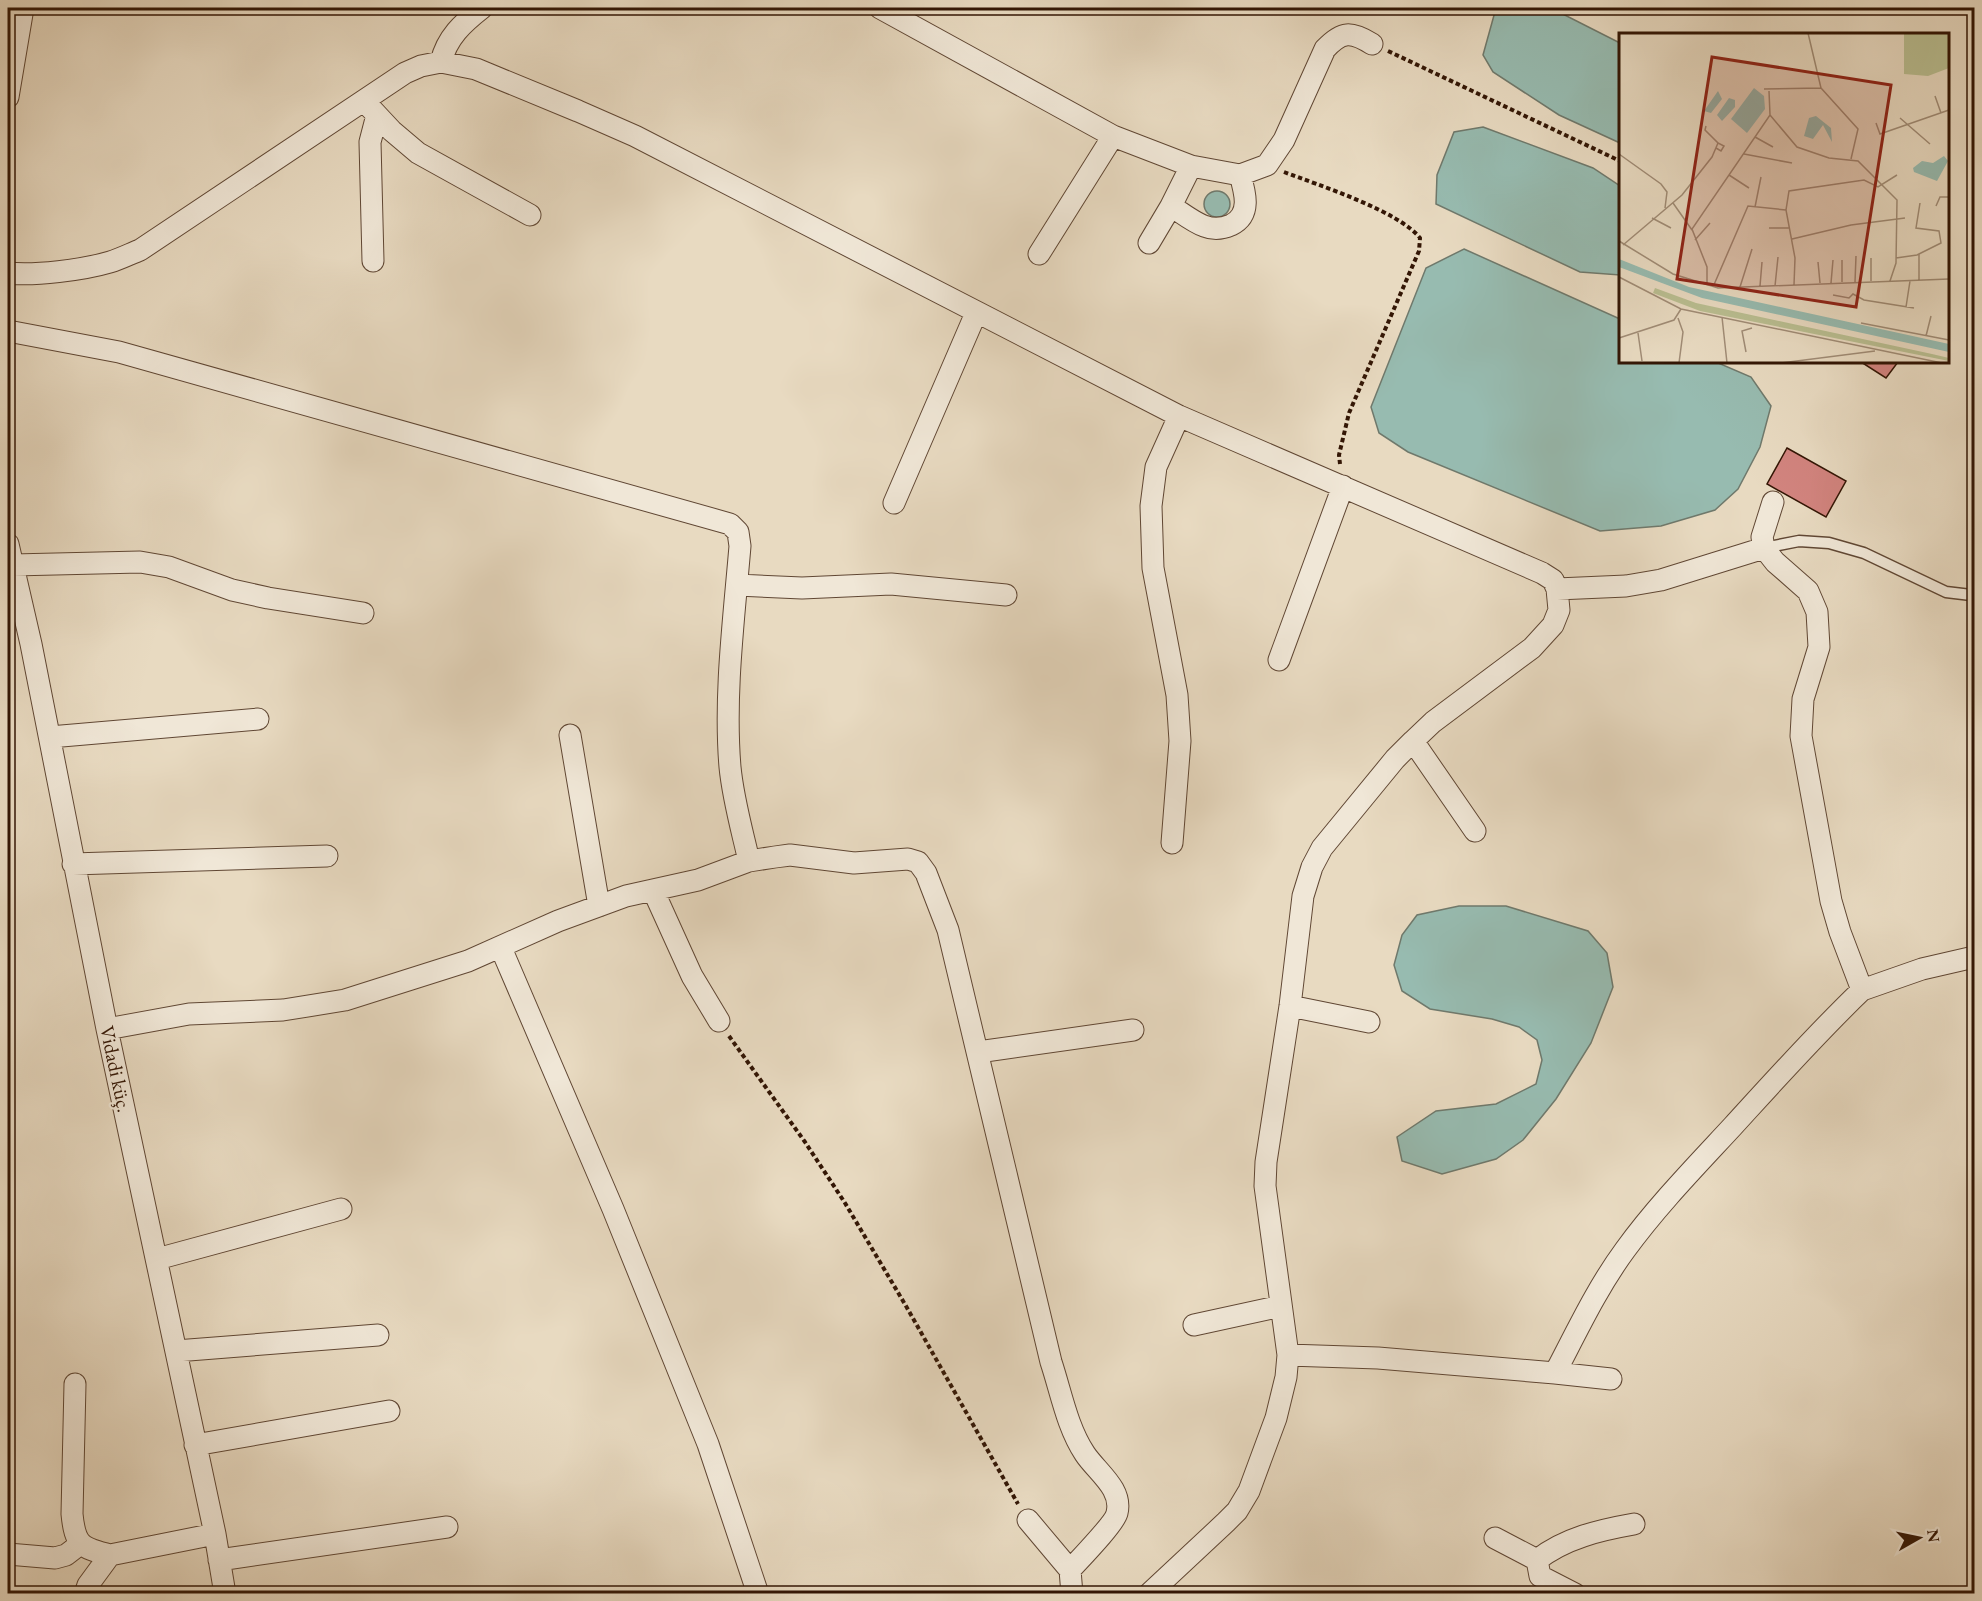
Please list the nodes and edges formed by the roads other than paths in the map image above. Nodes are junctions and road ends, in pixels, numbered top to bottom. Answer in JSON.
{"nodes":[{"id":1,"x":23,"y":8,"type":"edge"},
{"id":2,"x":482,"y":8,"type":"edge"},
{"id":3,"x":880,"y":8,"type":"edge"},
{"id":4,"x":1372,"y":44,"type":"road end"},
{"id":5,"x":441,"y":62,"type":"junction"},
{"id":6,"x":8,"y":97,"type":"edge"},
{"id":7,"x":371,"y":108,"type":"junction"},
{"id":8,"x":1113,"y":136,"type":"junction"},
{"id":9,"x":1191,"y":166,"type":"junction"},
{"id":10,"x":1240,"y":175,"type":"junction"},
{"id":11,"x":1171,"y":207,"type":"junction"},
{"id":12,"x":530,"y":215,"type":"dead end"},
{"id":13,"x":1149,"y":243,"type":"dead end"},
{"id":14,"x":1039,"y":254,"type":"dead end"},
{"id":15,"x":373,"y":261,"type":"dead end"},
{"id":16,"x":8,"y":273,"type":"edge"},
{"id":17,"x":976,"y":313,"type":"junction"},
{"id":18,"x":8,"y":331,"type":"edge"},
{"id":19,"x":1179,"y":416,"type":"junction"},
{"id":20,"x":1343,"y":486,"type":"junction"},
{"id":21,"x":1773,"y":502,"type":"dead end"},
{"id":22,"x":894,"y":503,"type":"dead end"},
{"id":23,"x":8,"y":544,"type":"edge"},
{"id":24,"x":1764,"y":548,"type":"junction"},
{"id":25,"x":13,"y":565,"type":"junction"},
{"id":26,"x":737,"y":585,"type":"junction"},
{"id":27,"x":1557,"y":589,"type":"junction"},
{"id":28,"x":1974,"y":593,"type":"edge"},
{"id":29,"x":1006,"y":595,"type":"dead end"},
{"id":30,"x":363,"y":613,"type":"dead end"},
{"id":31,"x":1279,"y":660,"type":"dead end"},
{"id":32,"x":258,"y":718,"type":"dead end"},
{"id":33,"x":570,"y":735,"type":"dead end"},
{"id":34,"x":50,"y":737,"type":"junction"},
{"id":35,"x":1413,"y":741,"type":"junction"},
{"id":36,"x":1476,"y":831,"type":"dead end"},
{"id":37,"x":1172,"y":843,"type":"dead end"},
{"id":38,"x":327,"y":856,"type":"dead end"},
{"id":39,"x":749,"y":861,"type":"junction"},
{"id":40,"x":73,"y":864,"type":"junction"},
{"id":41,"x":653,"y":890,"type":"junction"},
{"id":42,"x":598,"y":906,"type":"junction"},
{"id":43,"x":501,"y":948,"type":"junction"},
{"id":44,"x":1974,"y":957,"type":"edge"},
{"id":45,"x":1862,"y":990,"type":"junction"},
{"id":46,"x":1290,"y":1006,"type":"junction"},
{"id":47,"x":719,"y":1021,"type":"road end"},
{"id":48,"x":1370,"y":1022,"type":"dead end"},
{"id":49,"x":107,"y":1029,"type":"junction"},
{"id":50,"x":1133,"y":1030,"type":"dead end"},
{"id":51,"x":978,"y":1052,"type":"junction"},
{"id":52,"x":341,"y":1209,"type":"dead end"},
{"id":53,"x":157,"y":1259,"type":"junction"},
{"id":54,"x":1281,"y":1306,"type":"junction"},
{"id":55,"x":1194,"y":1325,"type":"dead end"},
{"id":56,"x":378,"y":1335,"type":"dead end"},
{"id":57,"x":176,"y":1351,"type":"junction"},
{"id":58,"x":1288,"y":1354,"type":"junction"},
{"id":59,"x":1555,"y":1372,"type":"junction"},
{"id":60,"x":1611,"y":1379,"type":"dead end"},
{"id":61,"x":75,"y":1384,"type":"dead end"},
{"id":62,"x":389,"y":1411,"type":"dead end"},
{"id":63,"x":195,"y":1445,"type":"junction"},
{"id":64,"x":1028,"y":1520,"type":"road end"},
{"id":65,"x":1634,"y":1524,"type":"dead end"},
{"id":66,"x":447,"y":1527,"type":"dead end"},
{"id":67,"x":214,"y":1534,"type":"junction"},
{"id":68,"x":1495,"y":1538,"type":"dead end"},
{"id":69,"x":79,"y":1545,"type":"junction"},
{"id":70,"x":8,"y":1554,"type":"edge"},
{"id":71,"x":110,"y":1556,"type":"junction"},
{"id":72,"x":219,"y":1560,"type":"junction"},
{"id":73,"x":1537,"y":1560,"type":"junction"},
{"id":74,"x":1070,"y":1570,"type":"junction"},
{"id":75,"x":85,"y":1593,"type":"edge"},
{"id":76,"x":225,"y":1593,"type":"edge"},
{"id":77,"x":758,"y":1593,"type":"edge"},
{"id":78,"x":1072,"y":1593,"type":"edge"},
{"id":79,"x":1149,"y":1593,"type":"edge"},
{"id":80,"x":1575,"y":1593,"type":"edge"}],
"edges":[{"from":1,"to":6,"type":"street"},
{"from":2,"to":5,"type":"street"},
{"from":3,"to":8,"type":"street"},
{"from":4,"to":10,"type":"street"},
{"from":5,"to":7,"type":"street"},
{"from":5,"to":17,"type":"street"},
{"from":7,"to":12,"type":"street"},
{"from":7,"to":15,"type":"street"},
{"from":7,"to":16,"type":"street"},
{"from":8,"to":9,"type":"street"},
{"from":8,"to":14,"type":"street"},
{"from":9,"to":10,"type":"street"},
{"from":9,"to":11,"type":"street"},
{"from":10,"to":11,"type":"street"},
{"from":11,"to":13,"type":"street"},
{"from":17,"to":19,"type":"street"},
{"from":17,"to":22,"type":"street"},
{"from":18,"to":26,"type":"street"},
{"from":19,"to":20,"type":"street"},
{"from":19,"to":37,"type":"street"},
{"from":20,"to":27,"type":"street"},
{"from":20,"to":31,"type":"street"},
{"from":21,"to":24,"type":"street"},
{"from":23,"to":25,"type":"street","name":"Vidadi küç."},
{"from":24,"to":27,"type":"street"},
{"from":24,"to":28,"type":"lane"},
{"from":24,"to":45,"type":"street"},
{"from":25,"to":30,"type":"street"},
{"from":25,"to":34,"type":"street","name":"Vidadi küç."},
{"from":26,"to":29,"type":"street"},
{"from":26,"to":39,"type":"street"},
{"from":27,"to":35,"type":"street"},
{"from":32,"to":34,"type":"street"},
{"from":33,"to":42,"type":"street"},
{"from":34,"to":40,"type":"street","name":"Vidadi küç."},
{"from":35,"to":36,"type":"street"},
{"from":35,"to":46,"type":"street"},
{"from":38,"to":40,"type":"street"},
{"from":39,"to":41,"type":"street"},
{"from":39,"to":51,"type":"street"},
{"from":40,"to":49,"type":"street","name":"Vidadi küç."},
{"from":41,"to":42,"type":"street"},
{"from":41,"to":47,"type":"street"},
{"from":42,"to":43,"type":"street"},
{"from":43,"to":49,"type":"street"},
{"from":43,"to":77,"type":"street"},
{"from":44,"to":45,"type":"street"},
{"from":45,"to":59,"type":"street"},
{"from":46,"to":48,"type":"street"},
{"from":46,"to":54,"type":"street"},
{"from":49,"to":53,"type":"street","name":"Vidadi küç."},
{"from":50,"to":51,"type":"street"},
{"from":51,"to":74,"type":"street"},
{"from":52,"to":53,"type":"street"},
{"from":53,"to":57,"type":"street","name":"Vidadi küç."},
{"from":54,"to":55,"type":"street"},
{"from":54,"to":58,"type":"street"},
{"from":56,"to":57,"type":"street"},
{"from":57,"to":63,"type":"street","name":"Vidadi küç."},
{"from":58,"to":59,"type":"street"},
{"from":58,"to":79,"type":"street"},
{"from":59,"to":60,"type":"street"},
{"from":61,"to":69,"type":"street"},
{"from":62,"to":63,"type":"street"},
{"from":63,"to":67,"type":"street","name":"Vidadi küç."},
{"from":64,"to":74,"type":"street"},
{"from":65,"to":73,"type":"street"},
{"from":66,"to":72,"type":"street"},
{"from":67,"to":71,"type":"street"},
{"from":67,"to":72,"type":"street","name":"Vidadi küç."},
{"from":68,"to":73,"type":"street"},
{"from":69,"to":70,"type":"street"},
{"from":69,"to":71,"type":"street"},
{"from":71,"to":75,"type":"street"},
{"from":72,"to":76,"type":"street","name":"Vidadi küç."},
{"from":73,"to":80,"type":"street"},
{"from":74,"to":78,"type":"street"}]}
